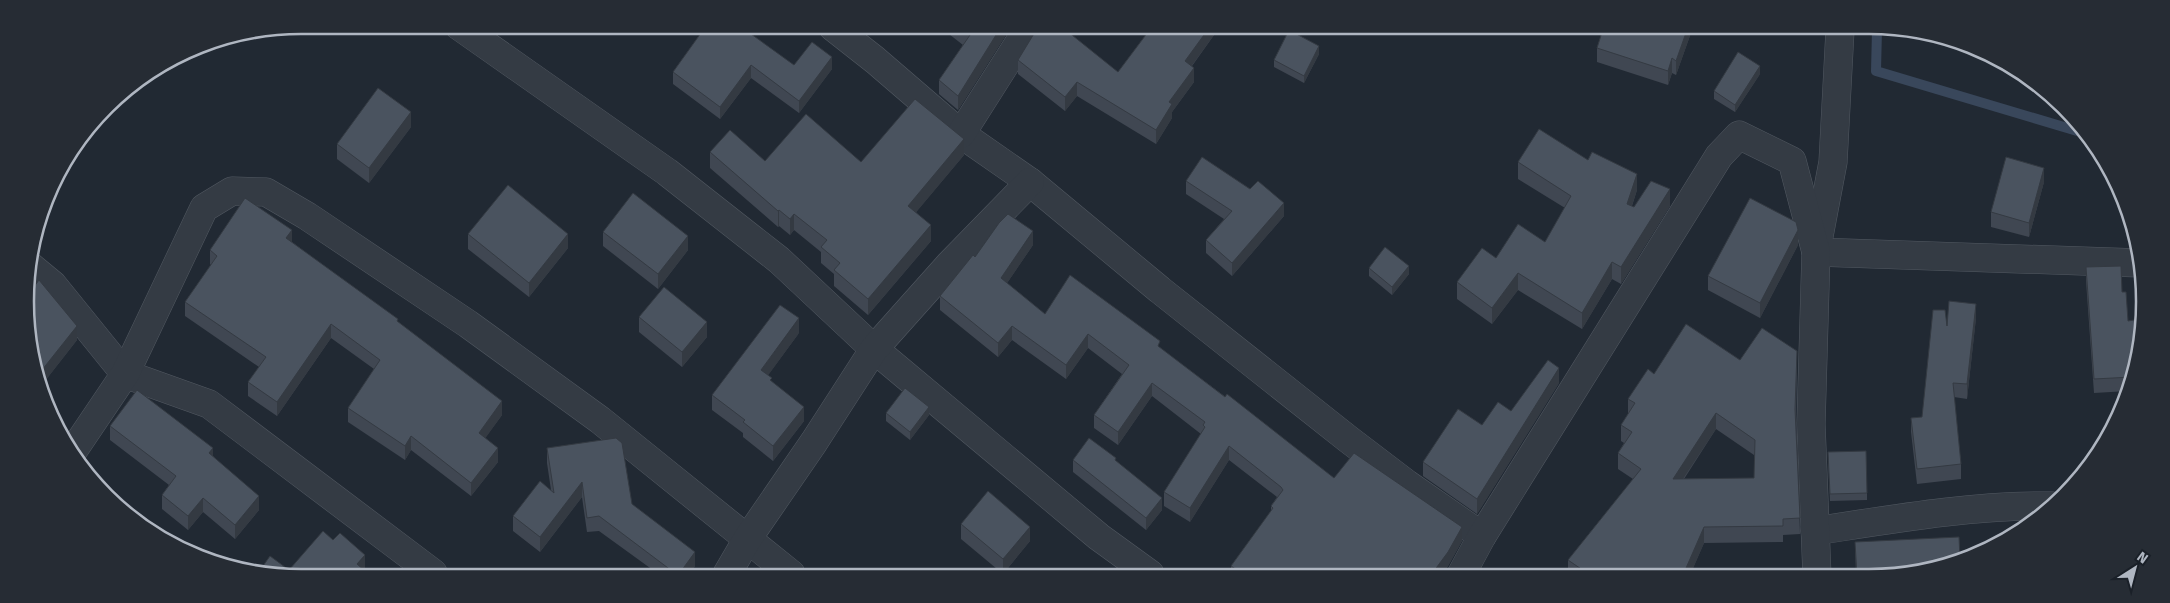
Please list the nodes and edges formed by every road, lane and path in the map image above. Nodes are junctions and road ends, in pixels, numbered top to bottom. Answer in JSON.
{"nodes":[{"id":1,"x":470,"y":34,"type":"edge"},
{"id":2,"x":842,"y":34,"type":"edge"},
{"id":3,"x":1025,"y":34,"type":"edge"},
{"id":4,"x":1840,"y":34,"type":"edge"},
{"id":5,"x":961,"y":134,"type":"junction"},
{"id":6,"x":1030,"y":182,"type":"junction"},
{"id":7,"x":1816,"y":252,"type":"junction"},
{"id":8,"x":2133,"y":263,"type":"edge"},
{"id":9,"x":36,"y":271,"type":"edge"},
{"id":10,"x":874,"y":349,"type":"junction"},
{"id":11,"x":125,"y":374,"type":"junction"},
{"id":12,"x":76,"y":446,"type":"edge"},
{"id":13,"x":2041,"y":506,"type":"edge"},
{"id":14,"x":1815,"y":531,"type":"junction"},
{"id":15,"x":1482,"y":536,"type":"junction"},
{"id":16,"x":748,"y":538,"type":"junction"},
{"id":17,"x":428,"y":569,"type":"edge"},
{"id":18,"x":730,"y":569,"type":"edge"},
{"id":19,"x":785,"y":569,"type":"edge"},
{"id":20,"x":1143,"y":569,"type":"edge"},
{"id":21,"x":1464,"y":569,"type":"edge"},
{"id":22,"x":1817,"y":569,"type":"edge"}],
"edges":[{"from":1,"to":10,"type":"street"},
{"from":2,"to":5,"type":"street"},
{"from":3,"to":5,"type":"street"},
{"from":4,"to":7,"type":"street"},
{"from":5,"to":6,"type":"street"},
{"from":6,"to":10,"type":"street"},
{"from":6,"to":15,"type":"street"},
{"from":7,"to":8,"type":"street"},
{"from":7,"to":14,"type":"street"},
{"from":7,"to":15,"type":"street"},
{"from":9,"to":11,"type":"street"},
{"from":10,"to":16,"type":"street"},
{"from":10,"to":20,"type":"street"},
{"from":11,"to":12,"type":"street"},
{"from":11,"to":16,"type":"street"},
{"from":11,"to":17,"type":"street"},
{"from":13,"to":14,"type":"street"},
{"from":14,"to":22,"type":"street"},
{"from":15,"to":21,"type":"street"},
{"from":16,"to":18,"type":"street"},
{"from":16,"to":19,"type":"street"}]}
